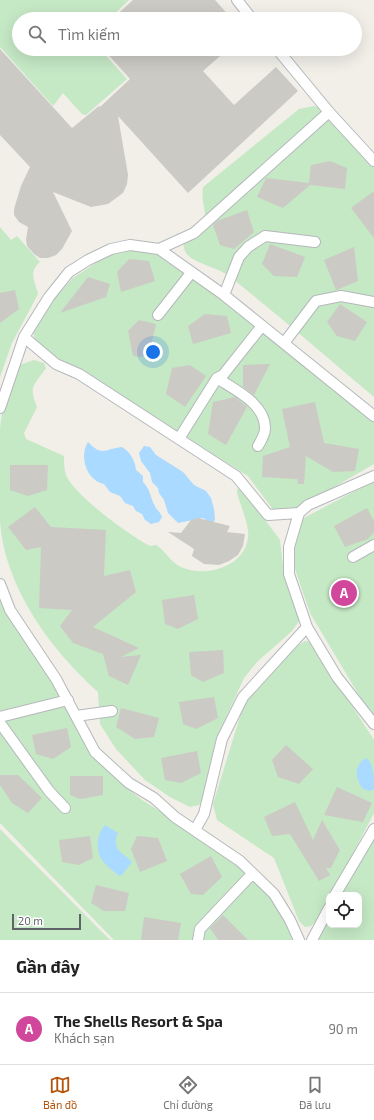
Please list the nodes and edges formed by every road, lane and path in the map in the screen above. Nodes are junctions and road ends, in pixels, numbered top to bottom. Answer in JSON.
{"nodes":[{"id":1,"x":237,"y":0,"type":"edge"},
{"id":2,"x":246,"y":12,"type":"edge"},
{"id":3,"x":283,"y":56,"type":"edge"},
{"id":4,"x":329,"y":112,"type":"junction"},
{"id":5,"x":374,"y":161,"type":"edge"},
{"id":6,"x":315,"y":242,"type":"dead end"},
{"id":7,"x":159,"y":249,"type":"junction"},
{"id":8,"x":191,"y":273,"type":"junction"},
{"id":9,"x":224,"y":296,"type":"junction"},
{"id":10,"x":374,"y":302,"type":"edge"},
{"id":11,"x":158,"y":315,"type":"dead end"},
{"id":12,"x":261,"y":327,"type":"junction"},
{"id":13,"x":24,"y":337,"type":"junction"},
{"id":14,"x":284,"y":343,"type":"junction"},
{"id":15,"x":217,"y":378,"type":"junction"},
{"id":16,"x":0,"y":408,"type":"edge"},
{"id":17,"x":374,"y":416,"type":"edge"},
{"id":18,"x":180,"y":437,"type":"dead end"},
{"id":19,"x":258,"y":446,"type":"dead end"},
{"id":20,"x":374,"y":476,"type":"edge"},
{"id":21,"x":299,"y":513,"type":"junction"},
{"id":22,"x":374,"y":545,"type":"edge"},
{"id":23,"x":353,"y":557,"type":"dead end"},
{"id":24,"x":0,"y":584,"type":"edge"},
{"id":25,"x":307,"y":627,"type":"junction"},
{"id":26,"x":68,"y":700,"type":"junction"},
{"id":27,"x":112,"y":711,"type":"dead end"},
{"id":28,"x":76,"y":716,"type":"junction"},
{"id":29,"x":0,"y":717,"type":"edge"},
{"id":30,"x":0,"y":723,"type":"edge"},
{"id":31,"x":374,"y":724,"type":"edge"},
{"id":32,"x":65,"y":808,"type":"dead end"},
{"id":33,"x":374,"y":828,"type":"edge"},
{"id":34,"x":195,"y":830,"type":"junction"},
{"id":35,"x":252,"y":874,"type":"junction"},
{"id":36,"x":337,"y":892,"type":"edge"},
{"id":37,"x":326,"y":914,"type":"edge"},
{"id":38,"x":198,"y":940,"type":"edge"},
{"id":39,"x":299,"y":940,"type":"edge"},
{"id":40,"x":312,"y":940,"type":"edge"}],
"edges":[{"from":1,"to":2,"type":"lane"},
{"from":3,"to":4,"type":"lane"},
{"from":4,"to":5,"type":"lane"},
{"from":4,"to":7,"type":"lane"},
{"from":6,"to":9,"type":"lane"},
{"from":7,"to":8,"type":"lane"},
{"from":7,"to":13,"type":"lane"},
{"from":8,"to":9,"type":"lane"},
{"from":8,"to":11,"type":"lane"},
{"from":9,"to":12,"type":"lane"},
{"from":10,"to":14,"type":"lane"},
{"from":12,"to":14,"type":"lane"},
{"from":12,"to":15,"type":"lane"},
{"from":13,"to":16,"type":"lane"},
{"from":13,"to":21,"type":"lane"},
{"from":14,"to":17,"type":"lane"},
{"from":15,"to":18,"type":"lane"},
{"from":15,"to":19,"type":"lane"},
{"from":20,"to":21,"type":"lane"},
{"from":21,"to":25,"type":"lane"},
{"from":22,"to":23,"type":"lane"},
{"from":24,"to":26,"type":"lane"},
{"from":25,"to":31,"type":"lane"},
{"from":25,"to":34,"type":"lane"},
{"from":26,"to":28,"type":"lane"},
{"from":26,"to":29,"type":"lane"},
{"from":27,"to":28,"type":"lane"},
{"from":28,"to":34,"type":"lane"},
{"from":30,"to":32,"type":"lane"},
{"from":33,"to":36,"type":"lane"},
{"from":34,"to":35,"type":"lane"},
{"from":35,"to":38,"type":"lane"},
{"from":35,"to":39,"type":"lane"},
{"from":37,"to":40,"type":"lane"}]}
